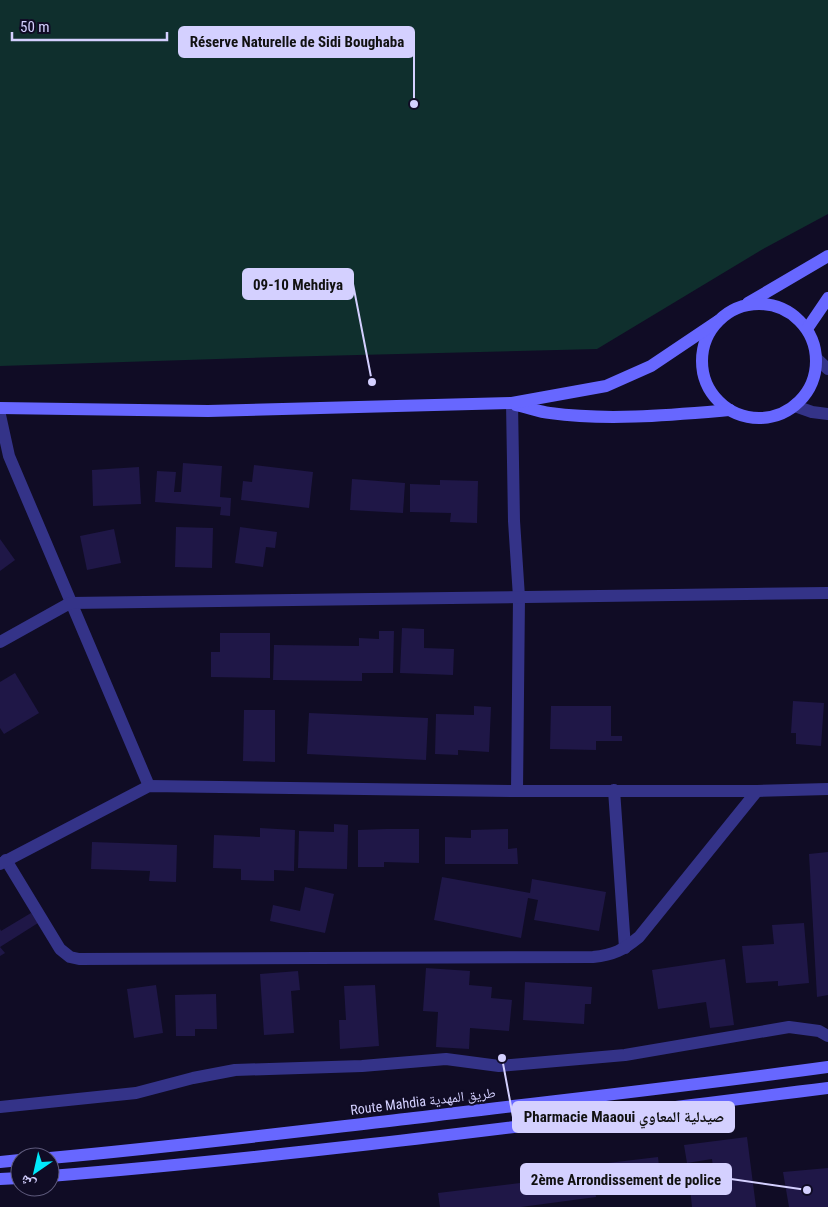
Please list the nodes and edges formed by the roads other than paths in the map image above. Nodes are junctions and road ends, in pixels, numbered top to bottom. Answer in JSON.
{"nodes":[{"id":1,"x":828,"y":256,"type":"edge"},
{"id":2,"x":828,"y":298,"type":"edge"},
{"id":3,"x":742,"y":306,"type":"junction"},
{"id":4,"x":718,"y":321,"type":"junction"},
{"id":5,"x":807,"y":329,"type":"junction"},
{"id":6,"x":817,"y":358,"type":"junction"},
{"id":7,"x":828,"y":369,"type":"edge"},
{"id":8,"x":512,"y":403,"type":"junction"},
{"id":9,"x":795,"y":406,"type":"junction"},
{"id":10,"x":0,"y":408,"type":"edge"},
{"id":11,"x":730,"y":410,"type":"junction"},
{"id":12,"x":828,"y":414,"type":"edge"},
{"id":13,"x":0,"y":415,"type":"edge"},
{"id":14,"x":828,"y":593,"type":"edge"},
{"id":15,"x":520,"y":597,"type":"junction"},
{"id":16,"x":70,"y":603,"type":"junction"},
{"id":17,"x":0,"y":642,"type":"edge"},
{"id":18,"x":148,"y":786,"type":"junction"},
{"id":19,"x":828,"y":789,"type":"edge"},
{"id":20,"x":614,"y":790,"type":"junction"},
{"id":21,"x":517,"y":791,"type":"junction"},
{"id":22,"x":757,"y":791,"type":"junction"},
{"id":23,"x":3,"y":862,"type":"edge"},
{"id":24,"x":625,"y":948,"type":"junction"},
{"id":25,"x":828,"y":1036,"type":"edge"},
{"id":26,"x":828,"y":1067,"type":"edge"},
{"id":27,"x":828,"y":1088,"type":"edge"},
{"id":28,"x":0,"y":1108,"type":"edge"},
{"id":29,"x":60,"y":1157,"type":"edge"},
{"id":30,"x":60,"y":1175,"type":"edge"}],
"edges":[{"from":1,"to":3,"type":"street"},
{"from":2,"to":5,"type":"street"},
{"from":3,"to":4,"type":"street"},
{"from":3,"to":5,"type":"street"},
{"from":4,"to":8,"type":"street"},
{"from":4,"to":11,"type":"street"},
{"from":5,"to":6,"type":"street"},
{"from":6,"to":7,"type":"street"},
{"from":6,"to":9,"type":"street"},
{"from":8,"to":10,"type":"street"},
{"from":8,"to":11,"type":"street"},
{"from":8,"to":15,"type":"street"},
{"from":9,"to":11,"type":"street"},
{"from":9,"to":12,"type":"street"},
{"from":13,"to":16,"type":"street"},
{"from":14,"to":15,"type":"street"},
{"from":15,"to":16,"type":"street"},
{"from":15,"to":21,"type":"street"},
{"from":16,"to":17,"type":"street"},
{"from":16,"to":18,"type":"street"},
{"from":18,"to":21,"type":"street"},
{"from":18,"to":23,"type":"street"},
{"from":19,"to":22,"type":"street"},
{"from":20,"to":21,"type":"street"},
{"from":20,"to":22,"type":"street"},
{"from":20,"to":24,"type":"street"},
{"from":22,"to":24,"type":"street"},
{"from":23,"to":24,"type":"street"},
{"from":25,"to":28,"type":"street"},
{"from":26,"to":29,"type":"street","name":"Route Mahdia طريق المهدية"},
{"from":27,"to":30,"type":"street"}]}
